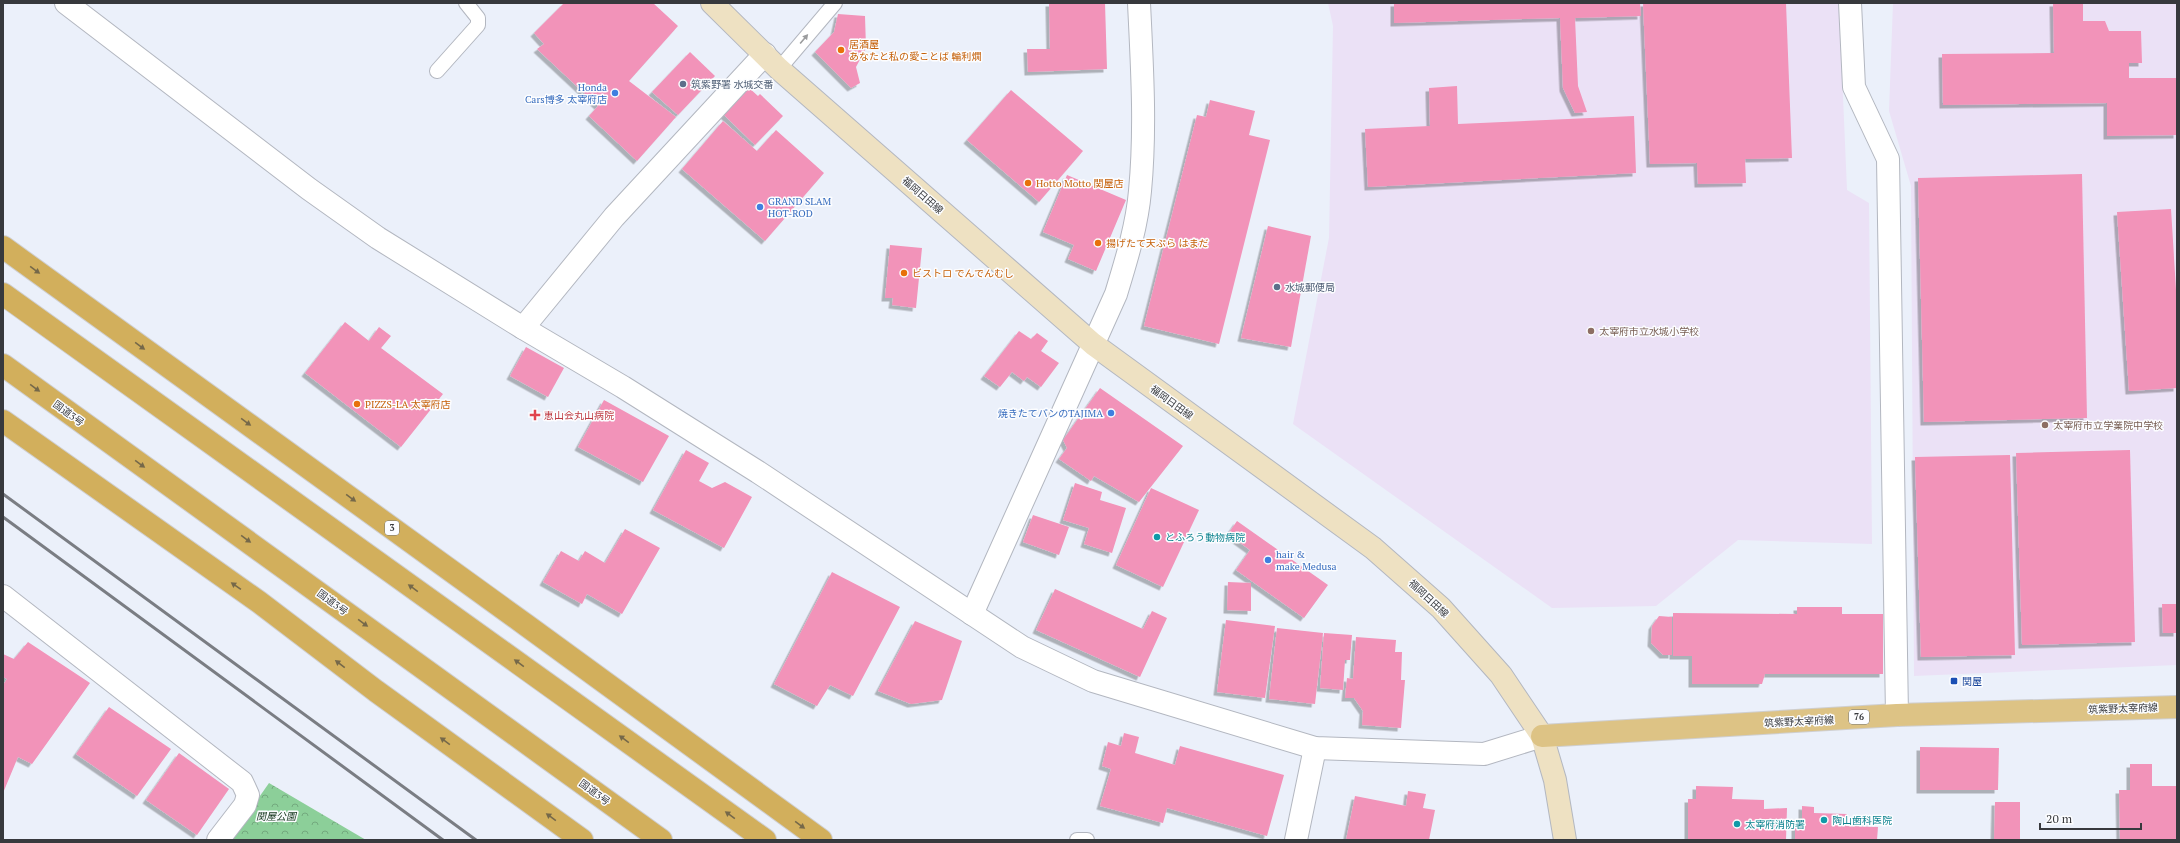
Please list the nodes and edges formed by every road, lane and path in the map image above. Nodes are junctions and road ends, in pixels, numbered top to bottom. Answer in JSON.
{"nodes":[{"id":1,"x":66,"y":3,"type":"edge"},
{"id":2,"x":466,"y":3,"type":"edge"},
{"id":3,"x":712,"y":3,"type":"edge"},
{"id":4,"x":835,"y":3,"type":"edge"},
{"id":5,"x":1139,"y":3,"type":"edge"},
{"id":6,"x":1850,"y":3,"type":"edge"},
{"id":7,"x":772,"y":62,"type":"junction"},
{"id":8,"x":437,"y":70,"type":"dead end"},
{"id":9,"x":3,"y":248,"type":"edge"},
{"id":10,"x":3,"y":294,"type":"edge"},
{"id":11,"x":523,"y":328,"type":"junction"},
{"id":12,"x":1093,"y":344,"type":"junction"},
{"id":13,"x":3,"y":365,"type":"edge"},
{"id":14,"x":3,"y":421,"type":"edge"},
{"id":15,"x":3,"y":596,"type":"edge"},
{"id":16,"x":972,"y":614,"type":"junction"},
{"id":17,"x":2177,"y":707,"type":"edge"},
{"id":18,"x":1897,"y":715,"type":"junction"},
{"id":19,"x":1542,"y":736,"type":"junction"},
{"id":20,"x":1315,"y":748,"type":"junction"},
{"id":21,"x":763,"y":839,"type":"edge"},
{"id":22,"x":218,"y":840,"type":"edge"},
{"id":23,"x":582,"y":840,"type":"edge"},
{"id":24,"x":661,"y":840,"type":"edge"},
{"id":25,"x":820,"y":840,"type":"edge"},
{"id":26,"x":1077,"y":840,"type":"edge"},
{"id":27,"x":1087,"y":840,"type":"edge"},
{"id":28,"x":1296,"y":840,"type":"edge"},
{"id":29,"x":1565,"y":840,"type":"edge"}],
"edges":[{"from":1,"to":11,"type":"street"},
{"from":2,"to":8,"type":"lane"},
{"from":3,"to":7,"type":"main road","name":"福岡日田線"},
{"from":7,"to":4,"type":"lane","one_way":true},
{"from":5,"to":12,"type":"street"},
{"from":6,"to":18,"type":"street"},
{"from":7,"to":11,"type":"street"},
{"from":7,"to":12,"type":"main road","name":"福岡日田線"},
{"from":9,"to":25,"type":"highway","number":"3","one_way":true},
{"from":21,"to":10,"type":"highway","one_way":true},
{"from":11,"to":16,"type":"street"},
{"from":12,"to":16,"type":"street"},
{"from":12,"to":19,"type":"main road","name":"福岡日田線"},
{"from":13,"to":24,"type":"highway","name":"国道3号","one_way":true},
{"from":23,"to":14,"type":"highway","one_way":true},
{"from":15,"to":22,"type":"street"},
{"from":16,"to":20,"type":"street"},
{"from":17,"to":18,"type":"main road","name":"筑紫野太宰府線","number":"76"},
{"from":18,"to":19,"type":"main road","name":"筑紫野太宰府線","number":"76"},
{"from":19,"to":20,"type":"street"},
{"from":19,"to":29,"type":"main road","name":"福岡日田線"},
{"from":20,"to":28,"type":"street"},
{"from":26,"to":27,"type":"lane"}]}
